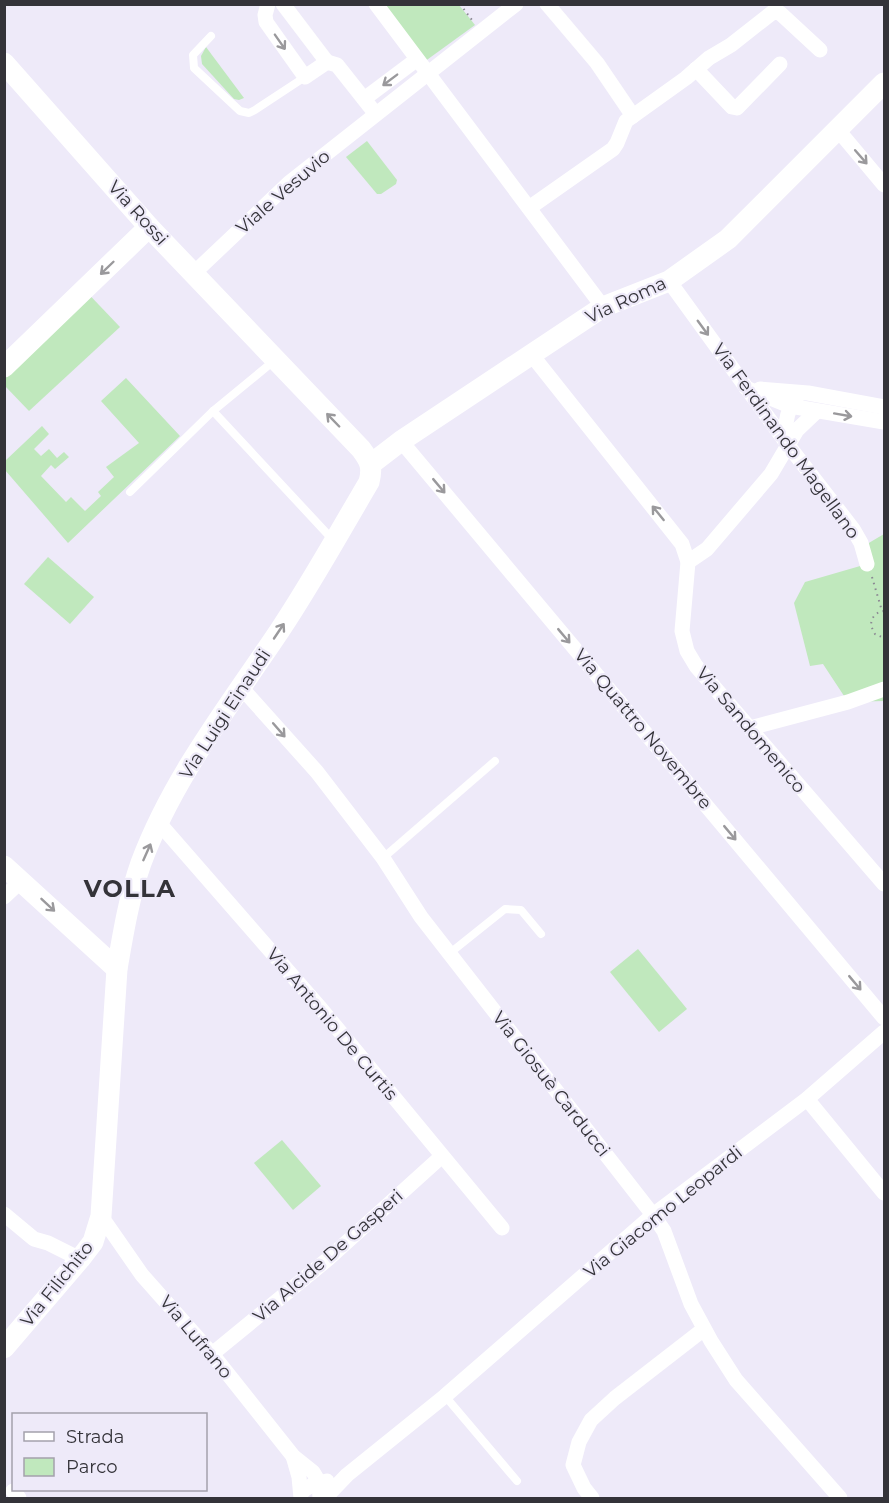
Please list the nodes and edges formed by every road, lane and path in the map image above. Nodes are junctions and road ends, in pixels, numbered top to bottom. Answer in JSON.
{"nodes":[{"id":1,"x":268,"y":4,"type":"edge"},
{"id":2,"x":283,"y":4,"type":"edge"},
{"id":3,"x":376,"y":4,"type":"edge"},
{"id":4,"x":460,"y":4,"type":"edge"},
{"id":5,"x":516,"y":4,"type":"edge"},
{"id":6,"x":547,"y":4,"type":"edge"},
{"id":7,"x":481,"y":32,"type":"junction"},
{"id":8,"x":211,"y":36,"type":"dead end"},
{"id":9,"x":820,"y":50,"type":"dead end"},
{"id":10,"x":416,"y":60,"type":"junction"},
{"id":11,"x":327,"y":62,"type":"junction"},
{"id":12,"x":4,"y":63,"type":"edge"},
{"id":13,"x":780,"y":64,"type":"dead end"},
{"id":14,"x":696,"y":69,"type":"junction"},
{"id":15,"x":427,"y":74,"type":"junction"},
{"id":16,"x":305,"y":77,"type":"junction"},
{"id":17,"x":885,"y":83,"type":"edge"},
{"id":18,"x":364,"y":99,"type":"junction"},
{"id":19,"x":375,"y":113,"type":"junction"},
{"id":20,"x":633,"y":116,"type":"junction"},
{"id":21,"x":838,"y":130,"type":"junction"},
{"id":22,"x":885,"y":185,"type":"edge"},
{"id":23,"x":529,"y":208,"type":"junction"},
{"id":24,"x":149,"y":227,"type":"junction"},
{"id":25,"x":194,"y":273,"type":"junction"},
{"id":26,"x":669,"y":281,"type":"junction"},
{"id":27,"x":603,"y":307,"type":"junction"},
{"id":28,"x":531,"y":354,"type":"junction"},
{"id":29,"x":8,"y":357,"type":"edge"},
{"id":30,"x":275,"y":360,"type":"junction"},
{"id":31,"x":746,"y":388,"type":"junction"},
{"id":32,"x":808,"y":393,"type":"junction"},
{"id":33,"x":790,"y":406,"type":"junction"},
{"id":34,"x":885,"y":407,"type":"edge"},
{"id":35,"x":213,"y":411,"type":"junction"},
{"id":36,"x":817,"y":411,"type":"junction"},
{"id":37,"x":885,"y":422,"type":"edge"},
{"id":38,"x":401,"y":441,"type":"junction"},
{"id":39,"x":788,"y":445,"type":"junction"},
{"id":40,"x":371,"y":464,"type":"junction"},
{"id":41,"x":130,"y":492,"type":"dead end"},
{"id":42,"x":334,"y":541,"type":"junction"},
{"id":43,"x":688,"y":562,"type":"junction"},
{"id":44,"x":867,"y":564,"type":"joint"},
{"id":45,"x":883,"y":611,"type":"edge"},
{"id":46,"x":885,"y":638,"type":"edge"},
{"id":47,"x":240,"y":686,"type":"junction"},
{"id":48,"x":885,"y":689,"type":"edge"},
{"id":49,"x":750,"y":728,"type":"junction"},
{"id":50,"x":495,"y":761,"type":"dead end"},
{"id":51,"x":159,"y":823,"type":"junction"},
{"id":52,"x":383,"y":858,"type":"junction"},
{"id":53,"x":4,"y":866,"type":"edge"},
{"id":54,"x":21,"y":881,"type":"junction"},
{"id":55,"x":884,"y":883,"type":"edge"},
{"id":56,"x":4,"y":897,"type":"edge"},
{"id":57,"x":541,"y":934,"type":"dead end"},
{"id":58,"x":450,"y":953,"type":"junction"},
{"id":59,"x":117,"y":969,"type":"junction"},
{"id":60,"x":885,"y":1017,"type":"edge"},
{"id":61,"x":882,"y":1041,"type":"edge"},
{"id":62,"x":807,"y":1099,"type":"junction"},
{"id":63,"x":442,"y":1156,"type":"junction"},
{"id":64,"x":885,"y":1193,"type":"edge"},
{"id":65,"x":4,"y":1214,"type":"edge"},
{"id":66,"x":652,"y":1215,"type":"junction"},
{"id":67,"x":101,"y":1216,"type":"junction"},
{"id":68,"x":502,"y":1228,"type":"dead end"},
{"id":69,"x":80,"y":1260,"type":"junction"},
{"id":70,"x":704,"y":1329,"type":"junction"},
{"id":71,"x":4,"y":1348,"type":"edge"},
{"id":72,"x":212,"y":1354,"type":"junction"},
{"id":73,"x":446,"y":1396,"type":"junction"},
{"id":74,"x":293,"y":1456,"type":"junction"},
{"id":75,"x":347,"y":1475,"type":"junction"},
{"id":76,"x":517,"y":1481,"type":"dead end"},
{"id":77,"x":319,"y":1482,"type":"junction"},
{"id":78,"x":301,"y":1495,"type":"edge"},
{"id":79,"x":323,"y":1498,"type":"edge"},
{"id":80,"x":592,"y":1498,"type":"edge"},
{"id":81,"x":840,"y":1498,"type":"edge"}],
"edges":[{"from":1,"to":16,"type":"street","one_way":true},
{"from":2,"to":11,"type":"street"},
{"from":3,"to":10,"type":"street"},
{"from":4,"to":7,"type":"path"},
{"from":5,"to":7,"type":"street","name":"Viale Vesuvio"},
{"from":6,"to":20,"type":"street"},
{"from":7,"to":15,"type":"street","name":"Viale Vesuvio"},
{"from":8,"to":16,"type":"lane"},
{"from":9,"to":14,"type":"street"},
{"from":10,"to":15,"type":"street"},
{"from":10,"to":18,"type":"street","one_way":true},
{"from":11,"to":16,"type":"street"},
{"from":11,"to":18,"type":"street"},
{"from":12,"to":24,"type":"street","name":"Via Rossi"},
{"from":13,"to":14,"type":"street"},
{"from":14,"to":20,"type":"street"},
{"from":15,"to":19,"type":"street","name":"Viale Vesuvio"},
{"from":15,"to":23,"type":"street"},
{"from":17,"to":21,"type":"street","name":"Via Roma"},
{"from":18,"to":19,"type":"street"},
{"from":19,"to":25,"type":"street","name":"Viale Vesuvio"},
{"from":20,"to":23,"type":"street"},
{"from":21,"to":22,"type":"street","one_way":true},
{"from":21,"to":26,"type":"street","name":"Via Roma"},
{"from":23,"to":27,"type":"street"},
{"from":24,"to":25,"type":"street","name":"Via Rossi"},
{"from":24,"to":29,"type":"street","one_way":true},
{"from":25,"to":30,"type":"street","name":"Via Rossi"},
{"from":26,"to":27,"type":"street","name":"Via Roma"},
{"from":26,"to":31,"type":"street","name":"Via Ferdinando Magellano","one_way":true},
{"from":27,"to":28,"type":"street","name":"Via Roma"},
{"from":28,"to":38,"type":"street","name":"Via Roma"},
{"from":43,"to":28,"type":"street","one_way":true},
{"from":30,"to":35,"type":"lane"},
{"from":40,"to":30,"type":"street","name":"Via Rossi","one_way":true},
{"from":31,"to":32,"type":"street"},
{"from":31,"to":33,"type":"street"},
{"from":31,"to":39,"type":"street","name":"Via Ferdinando Magellano"},
{"from":32,"to":33,"type":"street"},
{"from":32,"to":34,"type":"street"},
{"from":33,"to":36,"type":"street"},
{"from":33,"to":39,"type":"street"},
{"from":35,"to":41,"type":"lane"},
{"from":35,"to":42,"type":"lane"},
{"from":36,"to":37,"type":"street","one_way":true},
{"from":36,"to":39,"type":"street"},
{"from":38,"to":40,"type":"street","name":"Via Roma"},
{"from":38,"to":60,"type":"street","name":"Via Quattro Novembre","one_way":true},
{"from":39,"to":43,"type":"street"},
{"from":39,"to":44,"type":"street","name":"Via Ferdinando Magellano"},
{"from":40,"to":42,"type":"street","name":"Via Luigi Einaudi"},
{"from":47,"to":42,"type":"street","name":"Via Luigi Einaudi","one_way":true},
{"from":43,"to":49,"type":"street","name":"Via Sandomenico"},
{"from":44,"to":45,"type":"path"},
{"from":45,"to":46,"type":"path"},
{"from":47,"to":51,"type":"street","name":"Via Luigi Einaudi"},
{"from":47,"to":52,"type":"street","name":"Via Giosuè Carducci","one_way":true},
{"from":48,"to":49,"type":"street"},
{"from":49,"to":55,"type":"street","name":"Via Sandomenico"},
{"from":50,"to":52,"type":"lane"},
{"from":59,"to":51,"type":"street","name":"Via Luigi Einaudi","one_way":true},
{"from":51,"to":63,"type":"street","name":"Via Antonio De Curtis"},
{"from":52,"to":58,"type":"street","name":"Via Giosuè Carducci"},
{"from":53,"to":54,"type":"street"},
{"from":54,"to":56,"type":"street"},
{"from":54,"to":59,"type":"street","one_way":true},
{"from":57,"to":58,"type":"lane"},
{"from":58,"to":66,"type":"street","name":"Via Giosuè Carducci"},
{"from":59,"to":67,"type":"street","name":"Via Luigi Einaudi"},
{"from":61,"to":62,"type":"street","name":"Via Giacomo Leopardi"},
{"from":62,"to":64,"type":"street"},
{"from":62,"to":66,"type":"street","name":"Via Giacomo Leopardi"},
{"from":63,"to":68,"type":"street","name":"Via Antonio De Curtis"},
{"from":63,"to":72,"type":"street","name":"Via Alcide De Gasperi"},
{"from":65,"to":69,"type":"street"},
{"from":66,"to":70,"type":"street","name":"Via Giosuè Carducci"},
{"from":66,"to":73,"type":"street","name":"Via Giacomo Leopardi"},
{"from":67,"to":69,"type":"street","name":"Via Filichito"},
{"from":67,"to":72,"type":"street","name":"Via Lufrano"},
{"from":69,"to":71,"type":"street","name":"Via Filichito"},
{"from":70,"to":80,"type":"street"},
{"from":70,"to":81,"type":"street","name":"Via Giosuè Carducci"},
{"from":72,"to":74,"type":"street","name":"Via Lufrano"},
{"from":73,"to":75,"type":"street","name":"Via Giacomo Leopardi"},
{"from":73,"to":76,"type":"lane"},
{"from":74,"to":77,"type":"street","name":"Via Lufrano"},
{"from":74,"to":78,"type":"street","name":"Via Lufrano"},
{"from":75,"to":77,"type":"street","name":"Via Giacomo Leopardi"},
{"from":75,"to":79,"type":"street","name":"Via Giacomo Leopardi"},
{"from":77,"to":78,"type":"street","name":"Via Lufrano"},
{"from":77,"to":79,"type":"street"}]}
